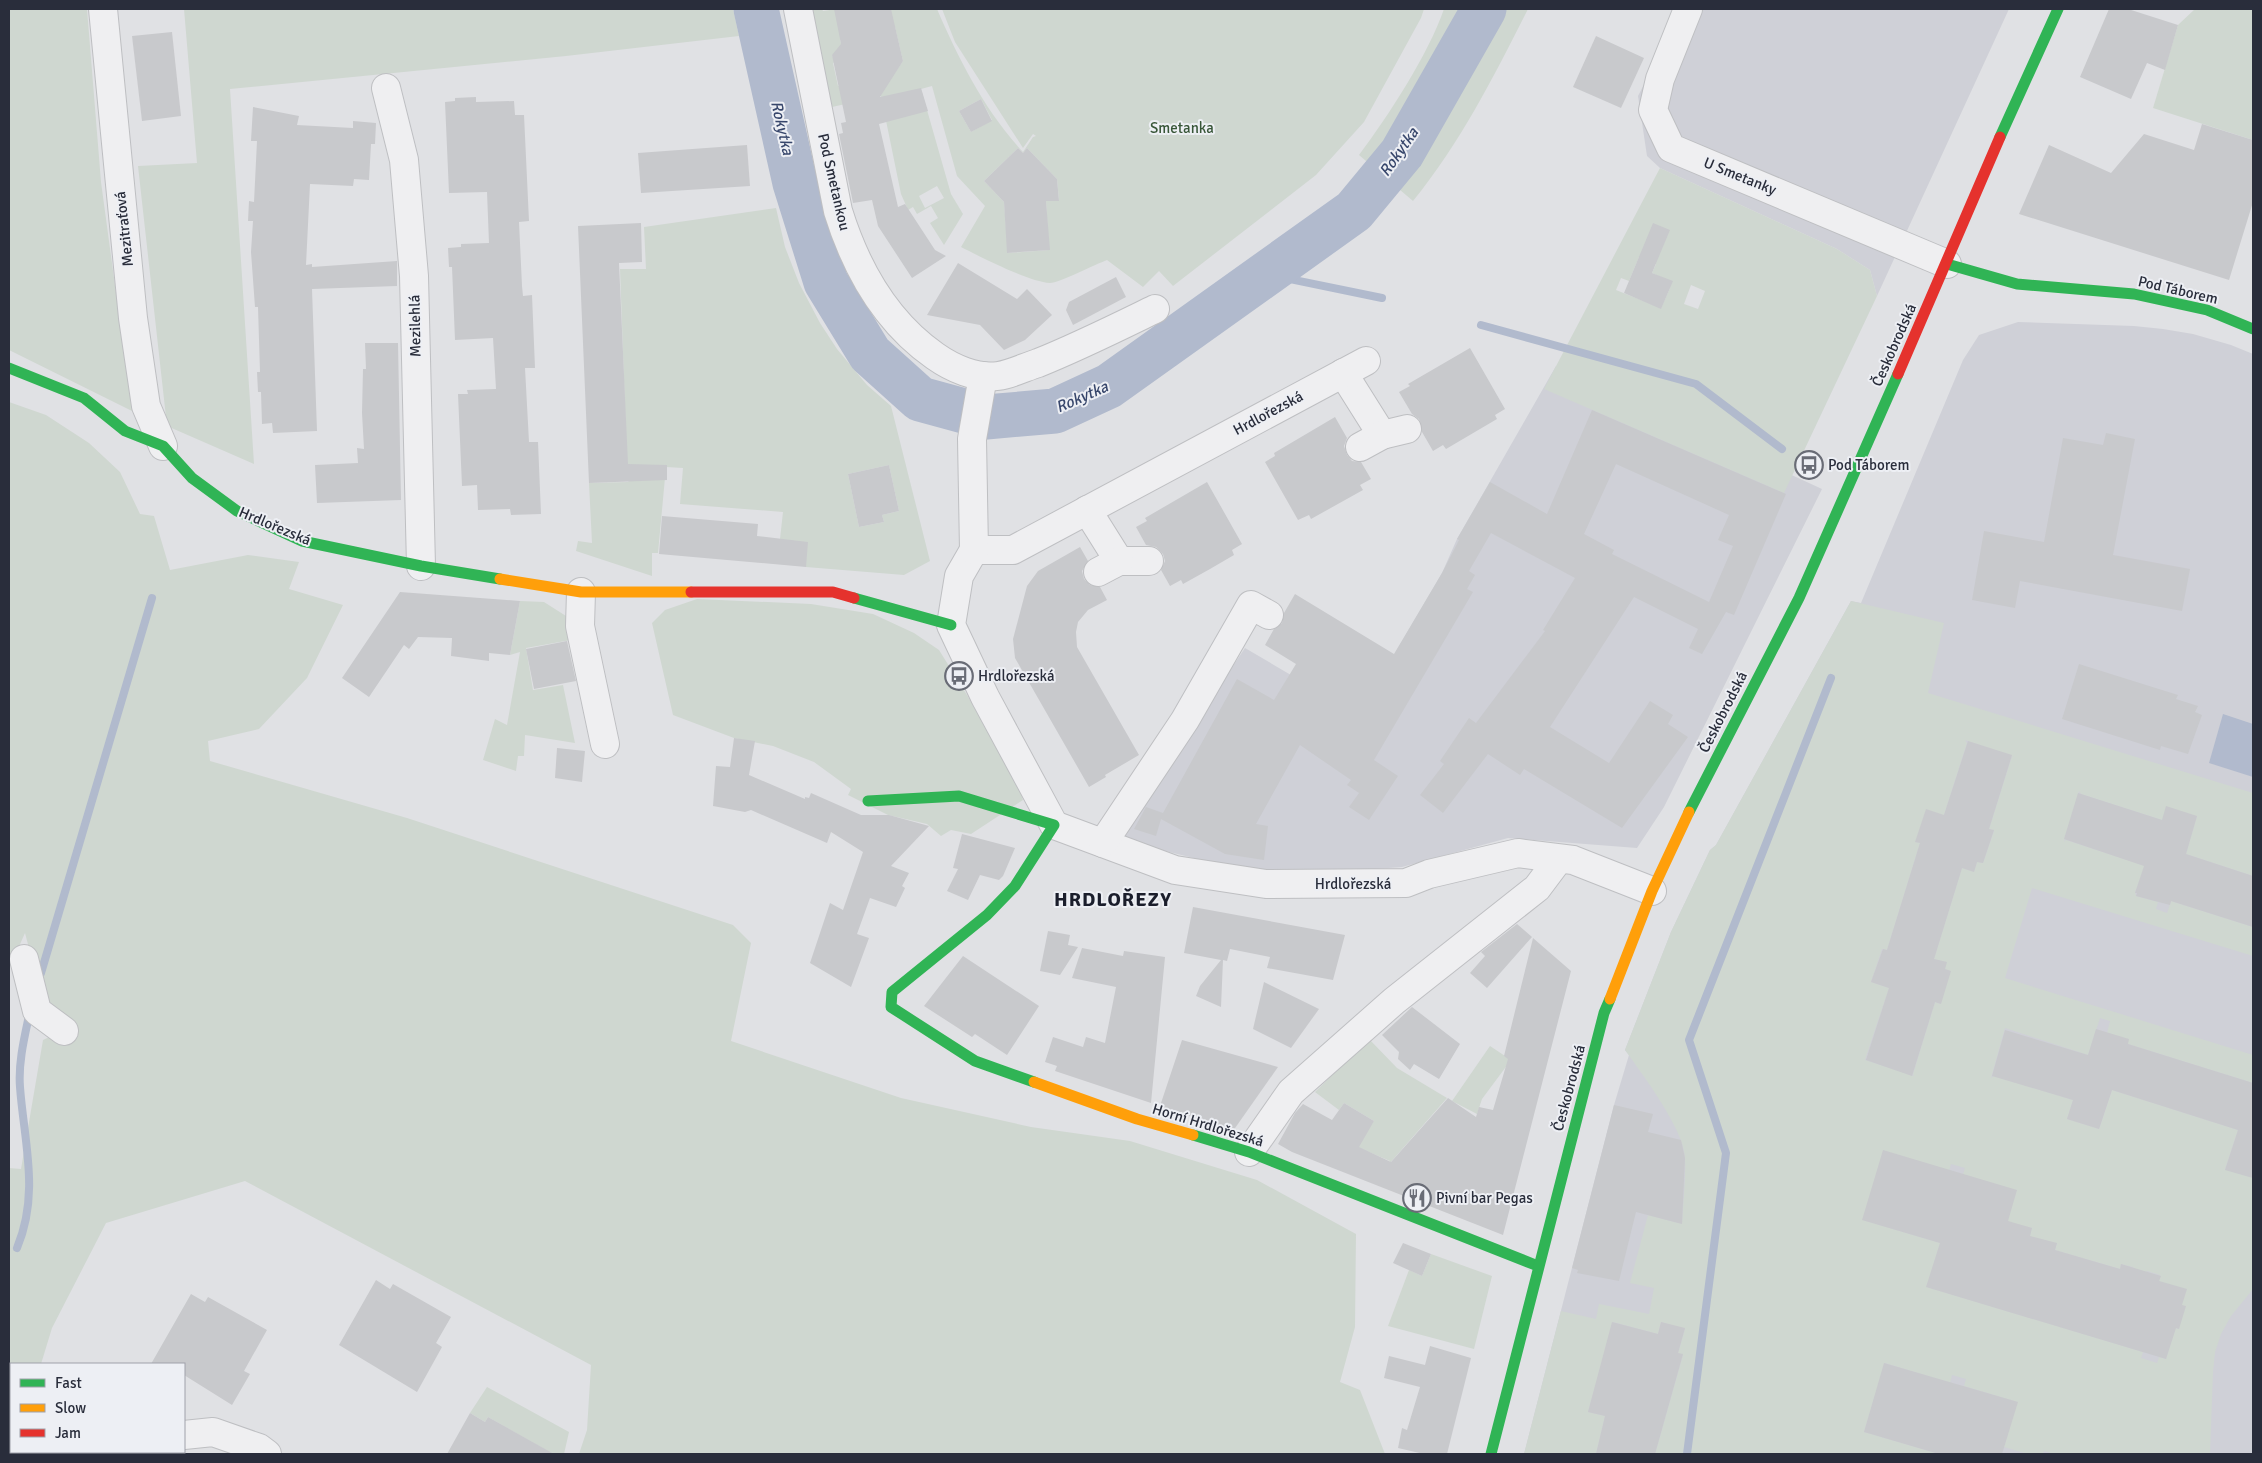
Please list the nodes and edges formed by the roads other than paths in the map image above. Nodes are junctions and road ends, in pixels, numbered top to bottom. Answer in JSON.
{"nodes":[{"id":1,"x":103,"y":9,"type":"edge"},
{"id":2,"x":798,"y":9,"type":"edge"},
{"id":3,"x":1688,"y":9,"type":"edge"},
{"id":4,"x":2058,"y":9,"type":"edge"},
{"id":5,"x":386,"y":88,"type":"dead end"},
{"id":6,"x":1947,"y":264,"type":"junction"},
{"id":7,"x":1155,"y":309,"type":"dead end"},
{"id":8,"x":2253,"y":329,"type":"edge"},
{"id":9,"x":9,"y":368,"type":"edge"},
{"id":10,"x":981,"y":383,"type":"junction"},
{"id":11,"x":1383,"y":437,"type":"dead end"},
{"id":12,"x":163,"y":446,"type":"junction"},
{"id":13,"x":1087,"y":510,"type":"junction"},
{"id":14,"x":974,"y":550,"type":"junction"},
{"id":15,"x":1149,"y":561,"type":"dead end"},
{"id":16,"x":421,"y":566,"type":"junction"},
{"id":17,"x":581,"y":592,"type":"junction"},
{"id":18,"x":1269,"y":615,"type":"dead end"},
{"id":19,"x":951,"y":624,"type":"junction"},
{"id":20,"x":605,"y":744,"type":"dead end"},
{"id":21,"x":868,"y":800,"type":"dead end"},
{"id":22,"x":1054,"y":825,"type":"junction"},
{"id":23,"x":1103,"y":843,"type":"junction"},
{"id":24,"x":1558,"y":860,"type":"junction"},
{"id":25,"x":1652,"y":891,"type":"junction"},
{"id":26,"x":24,"y":959,"type":"dead end"},
{"id":27,"x":64,"y":1032,"type":"dead end"},
{"id":28,"x":1249,"y":1152,"type":"junction"},
{"id":29,"x":1538,"y":1266,"type":"junction"},
{"id":30,"x":185,"y":1435,"type":"edge"},
{"id":31,"x":267,"y":1454,"type":"edge"},
{"id":32,"x":1491,"y":1454,"type":"edge"}],
"edges":[{"from":1,"to":12,"type":"street","name":"Mezitraťová"},
{"from":2,"to":10,"type":"street","name":"Pod Smetankou"},
{"from":3,"to":6,"type":"street","name":"U Smetanky"},
{"from":4,"to":6,"type":"street","name":"Českobrodská"},
{"from":5,"to":16,"type":"street","name":"Mezilehlá"},
{"from":6,"to":8,"type":"street","name":"Pod Táborem"},
{"from":6,"to":25,"type":"street","name":"Českobrodská"},
{"from":7,"to":10,"type":"street","name":"Pod Smetankou"},
{"from":9,"to":12,"type":"street","name":"Hrdlořezská"},
{"from":10,"to":14,"type":"street"},
{"from":11,"to":13,"type":"street","name":"Hrdlořezská"},
{"from":12,"to":16,"type":"street","name":"Hrdlořezská"},
{"from":13,"to":14,"type":"street","name":"Hrdlořezská"},
{"from":13,"to":15,"type":"street"},
{"from":14,"to":19,"type":"street"},
{"from":16,"to":17,"type":"street","name":"Hrdlořezská"},
{"from":17,"to":19,"type":"street","name":"Hrdlořezská"},
{"from":17,"to":20,"type":"street"},
{"from":18,"to":23,"type":"street"},
{"from":19,"to":22,"type":"street"},
{"from":21,"to":22,"type":"street","name":"Hrdlořezská"},
{"from":22,"to":23,"type":"street","name":"Hrdlořezská"},
{"from":22,"to":28,"type":"street","name":"Horní Hrdlořezská"},
{"from":23,"to":24,"type":"street","name":"Hrdlořezská"},
{"from":24,"to":25,"type":"street","name":"Hrdlořezská"},
{"from":24,"to":28,"type":"street"},
{"from":25,"to":29,"type":"street","name":"Českobrodská"},
{"from":26,"to":27,"type":"street"},
{"from":28,"to":29,"type":"street","name":"Horní Hrdlořezská"},
{"from":29,"to":32,"type":"street","name":"Českobrodská"},
{"from":30,"to":31,"type":"street"}]}
